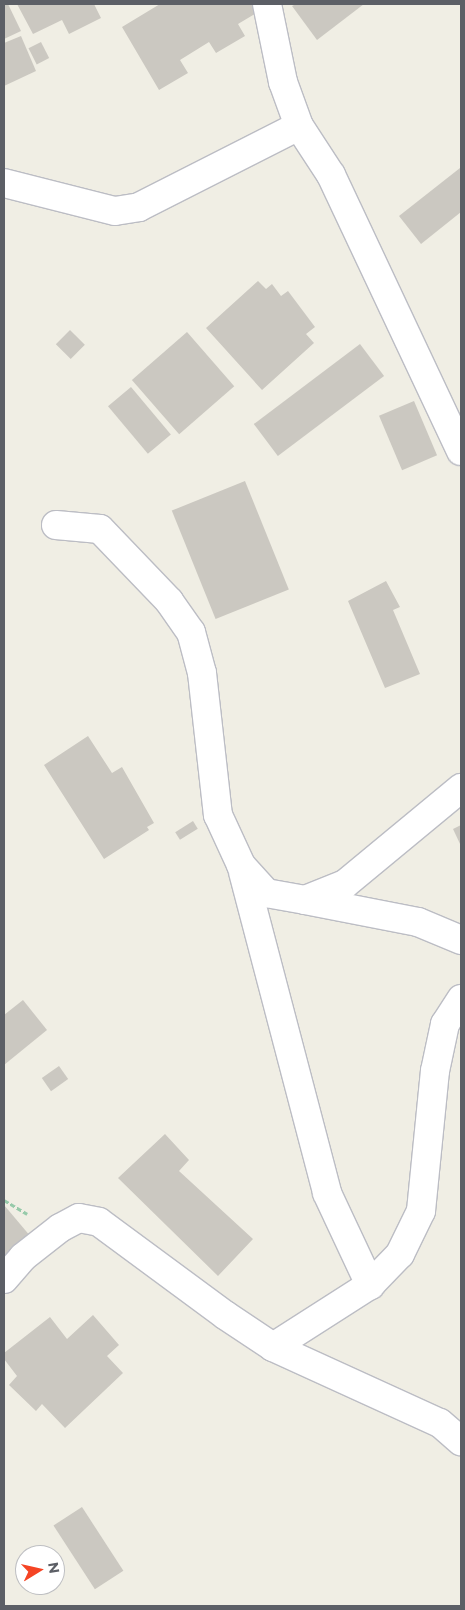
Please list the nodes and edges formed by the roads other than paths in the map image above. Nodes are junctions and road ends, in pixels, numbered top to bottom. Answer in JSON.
{"nodes":[{"id":1,"x":267,"y":4,"type":"edge"},
{"id":2,"x":299,"y":126,"type":"junction"},
{"id":3,"x":4,"y":183,"type":"edge"},
{"id":4,"x":461,"y":451,"type":"edge"},
{"id":5,"x":56,"y":525,"type":"dead end"},
{"id":6,"x":461,"y":788,"type":"edge"},
{"id":7,"x":241,"y":865,"type":"junction"},
{"id":8,"x":305,"y":900,"type":"junction"},
{"id":9,"x":461,"y":940,"type":"edge"},
{"id":10,"x":461,"y":999,"type":"edge"},
{"id":11,"x":4,"y":1279,"type":"edge"},
{"id":12,"x":370,"y":1285,"type":"junction"},
{"id":13,"x":273,"y":1347,"type":"junction"},
{"id":14,"x":461,"y":1441,"type":"edge"}],
"edges":[{"from":1,"to":2,"type":"street"},
{"from":2,"to":3,"type":"street"},
{"from":2,"to":4,"type":"street"},
{"from":5,"to":7,"type":"street"},
{"from":6,"to":8,"type":"street"},
{"from":7,"to":8,"type":"street"},
{"from":7,"to":12,"type":"street"},
{"from":8,"to":9,"type":"street"},
{"from":10,"to":12,"type":"street"},
{"from":11,"to":13,"type":"street"},
{"from":12,"to":13,"type":"street"},
{"from":13,"to":14,"type":"street"}]}
